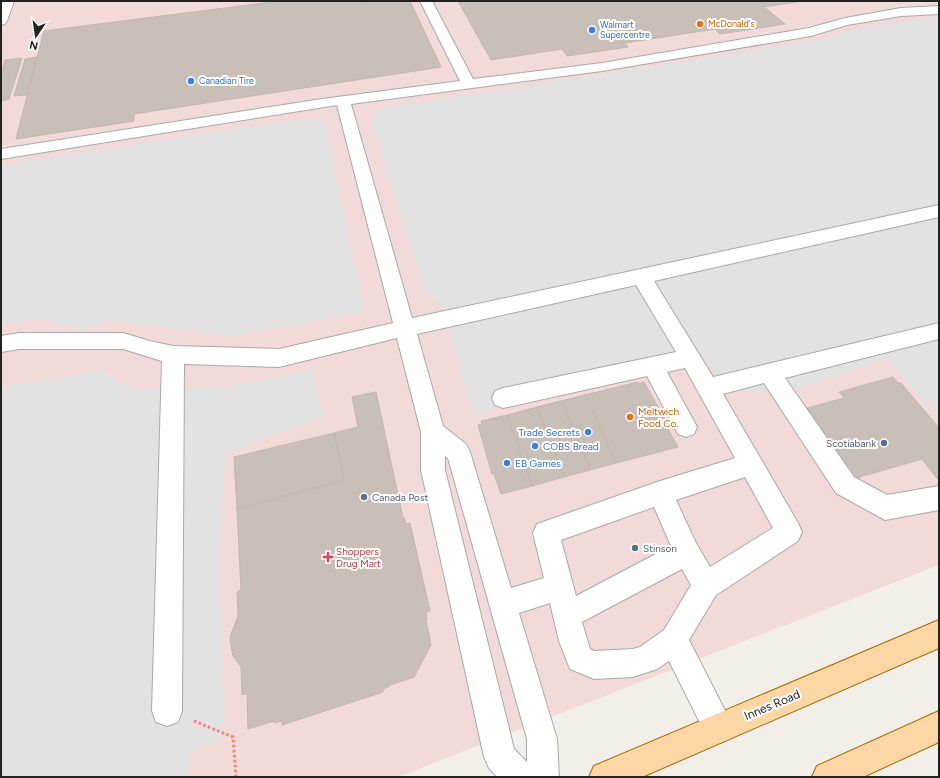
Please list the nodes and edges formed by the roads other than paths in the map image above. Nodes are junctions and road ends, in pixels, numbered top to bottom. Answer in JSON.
{"nodes":[{"id":1,"x":8,"y":1,"type":"edge"},
{"id":2,"x":426,"y":1,"type":"edge"},
{"id":3,"x":936,"y":1,"type":"edge"},
{"id":4,"x":939,"y":3,"type":"edge"},
{"id":5,"x":939,"y":10,"type":"edge"},
{"id":6,"x":909,"y":11,"type":"junction"},
{"id":7,"x":1,"y":21,"type":"edge"},
{"id":8,"x":469,"y":85,"type":"junction"},
{"id":9,"x":343,"y":100,"type":"junction"},
{"id":10,"x":1,"y":154,"type":"edge"},
{"id":11,"x":939,"y":211,"type":"edge"},
{"id":12,"x":641,"y":276,"type":"junction"},
{"id":13,"x":405,"y":328,"type":"junction"},
{"id":14,"x":939,"y":331,"type":"edge"},
{"id":15,"x":1,"y":344,"type":"edge"},
{"id":16,"x":173,"y":355,"type":"junction"},
{"id":17,"x":690,"y":358,"type":"junction"},
{"id":18,"x":652,"y":366,"type":"junction"},
{"id":19,"x":769,"y":374,"type":"junction"},
{"id":20,"x":708,"y":388,"type":"junction"},
{"id":21,"x":503,"y":398,"type":"dead end"},
{"id":22,"x":686,"y":427,"type":"dead end"},
{"id":23,"x":434,"y":432,"type":"junction"},
{"id":24,"x":751,"y":464,"type":"junction"},
{"id":25,"x":660,"y":493,"type":"junction"},
{"id":26,"x":939,"y":498,"type":"edge"},
{"id":27,"x":688,"y":552,"type":"junction"},
{"id":28,"x":706,"y":585,"type":"junction"},
{"id":29,"x":560,"y":586,"type":"junction"},
{"id":30,"x":502,"y":605,"type":"junction"},
{"id":31,"x":567,"y":615,"type":"junction"},
{"id":32,"x":939,"y":634,"type":"edge"},
{"id":33,"x":674,"y":640,"type":"junction"},
{"id":34,"x":167,"y":711,"type":"road end"},
{"id":35,"x":939,"y":726,"type":"edge"},
{"id":36,"x":719,"y":728,"type":"junction"},
{"id":37,"x":519,"y":777,"type":"edge"},
{"id":38,"x":543,"y":777,"type":"edge"},
{"id":39,"x":605,"y":777,"type":"edge"},
{"id":40,"x":828,"y":777,"type":"edge"}],
"edges":[{"from":1,"to":7,"type":"lane"},
{"from":2,"to":8,"type":"lane"},
{"from":3,"to":4,"type":"lane"},
{"from":4,"to":6,"type":"lane"},
{"from":5,"to":6,"type":"lane"},
{"from":6,"to":8,"type":"lane"},
{"from":8,"to":9,"type":"lane"},
{"from":9,"to":10,"type":"lane"},
{"from":9,"to":13,"type":"lane"},
{"from":11,"to":12,"type":"lane"},
{"from":12,"to":13,"type":"lane"},
{"from":12,"to":17,"type":"lane"},
{"from":13,"to":16,"type":"lane"},
{"from":13,"to":23,"type":"lane"},
{"from":14,"to":19,"type":"lane"},
{"from":15,"to":16,"type":"lane"},
{"from":16,"to":34,"type":"lane"},
{"from":17,"to":18,"type":"lane"},
{"from":17,"to":20,"type":"lane"},
{"from":18,"to":21,"type":"lane"},
{"from":18,"to":22,"type":"lane"},
{"from":19,"to":20,"type":"lane"},
{"from":19,"to":26,"type":"lane"},
{"from":20,"to":24,"type":"lane"},
{"from":23,"to":30,"type":"lane"},
{"from":23,"to":37,"type":"lane"},
{"from":24,"to":25,"type":"lane"},
{"from":24,"to":28,"type":"lane"},
{"from":25,"to":27,"type":"lane"},
{"from":25,"to":29,"type":"lane"},
{"from":27,"to":28,"type":"lane"},
{"from":27,"to":31,"type":"lane"},
{"from":28,"to":33,"type":"lane"},
{"from":29,"to":30,"type":"lane"},
{"from":29,"to":31,"type":"lane"},
{"from":30,"to":38,"type":"lane"},
{"from":31,"to":33,"type":"lane"},
{"from":32,"to":36,"type":"main road","name":"Innes Road"},
{"from":33,"to":36,"type":"lane"},
{"from":35,"to":40,"type":"main road"},
{"from":36,"to":39,"type":"main road","name":"Innes Road"}]}
